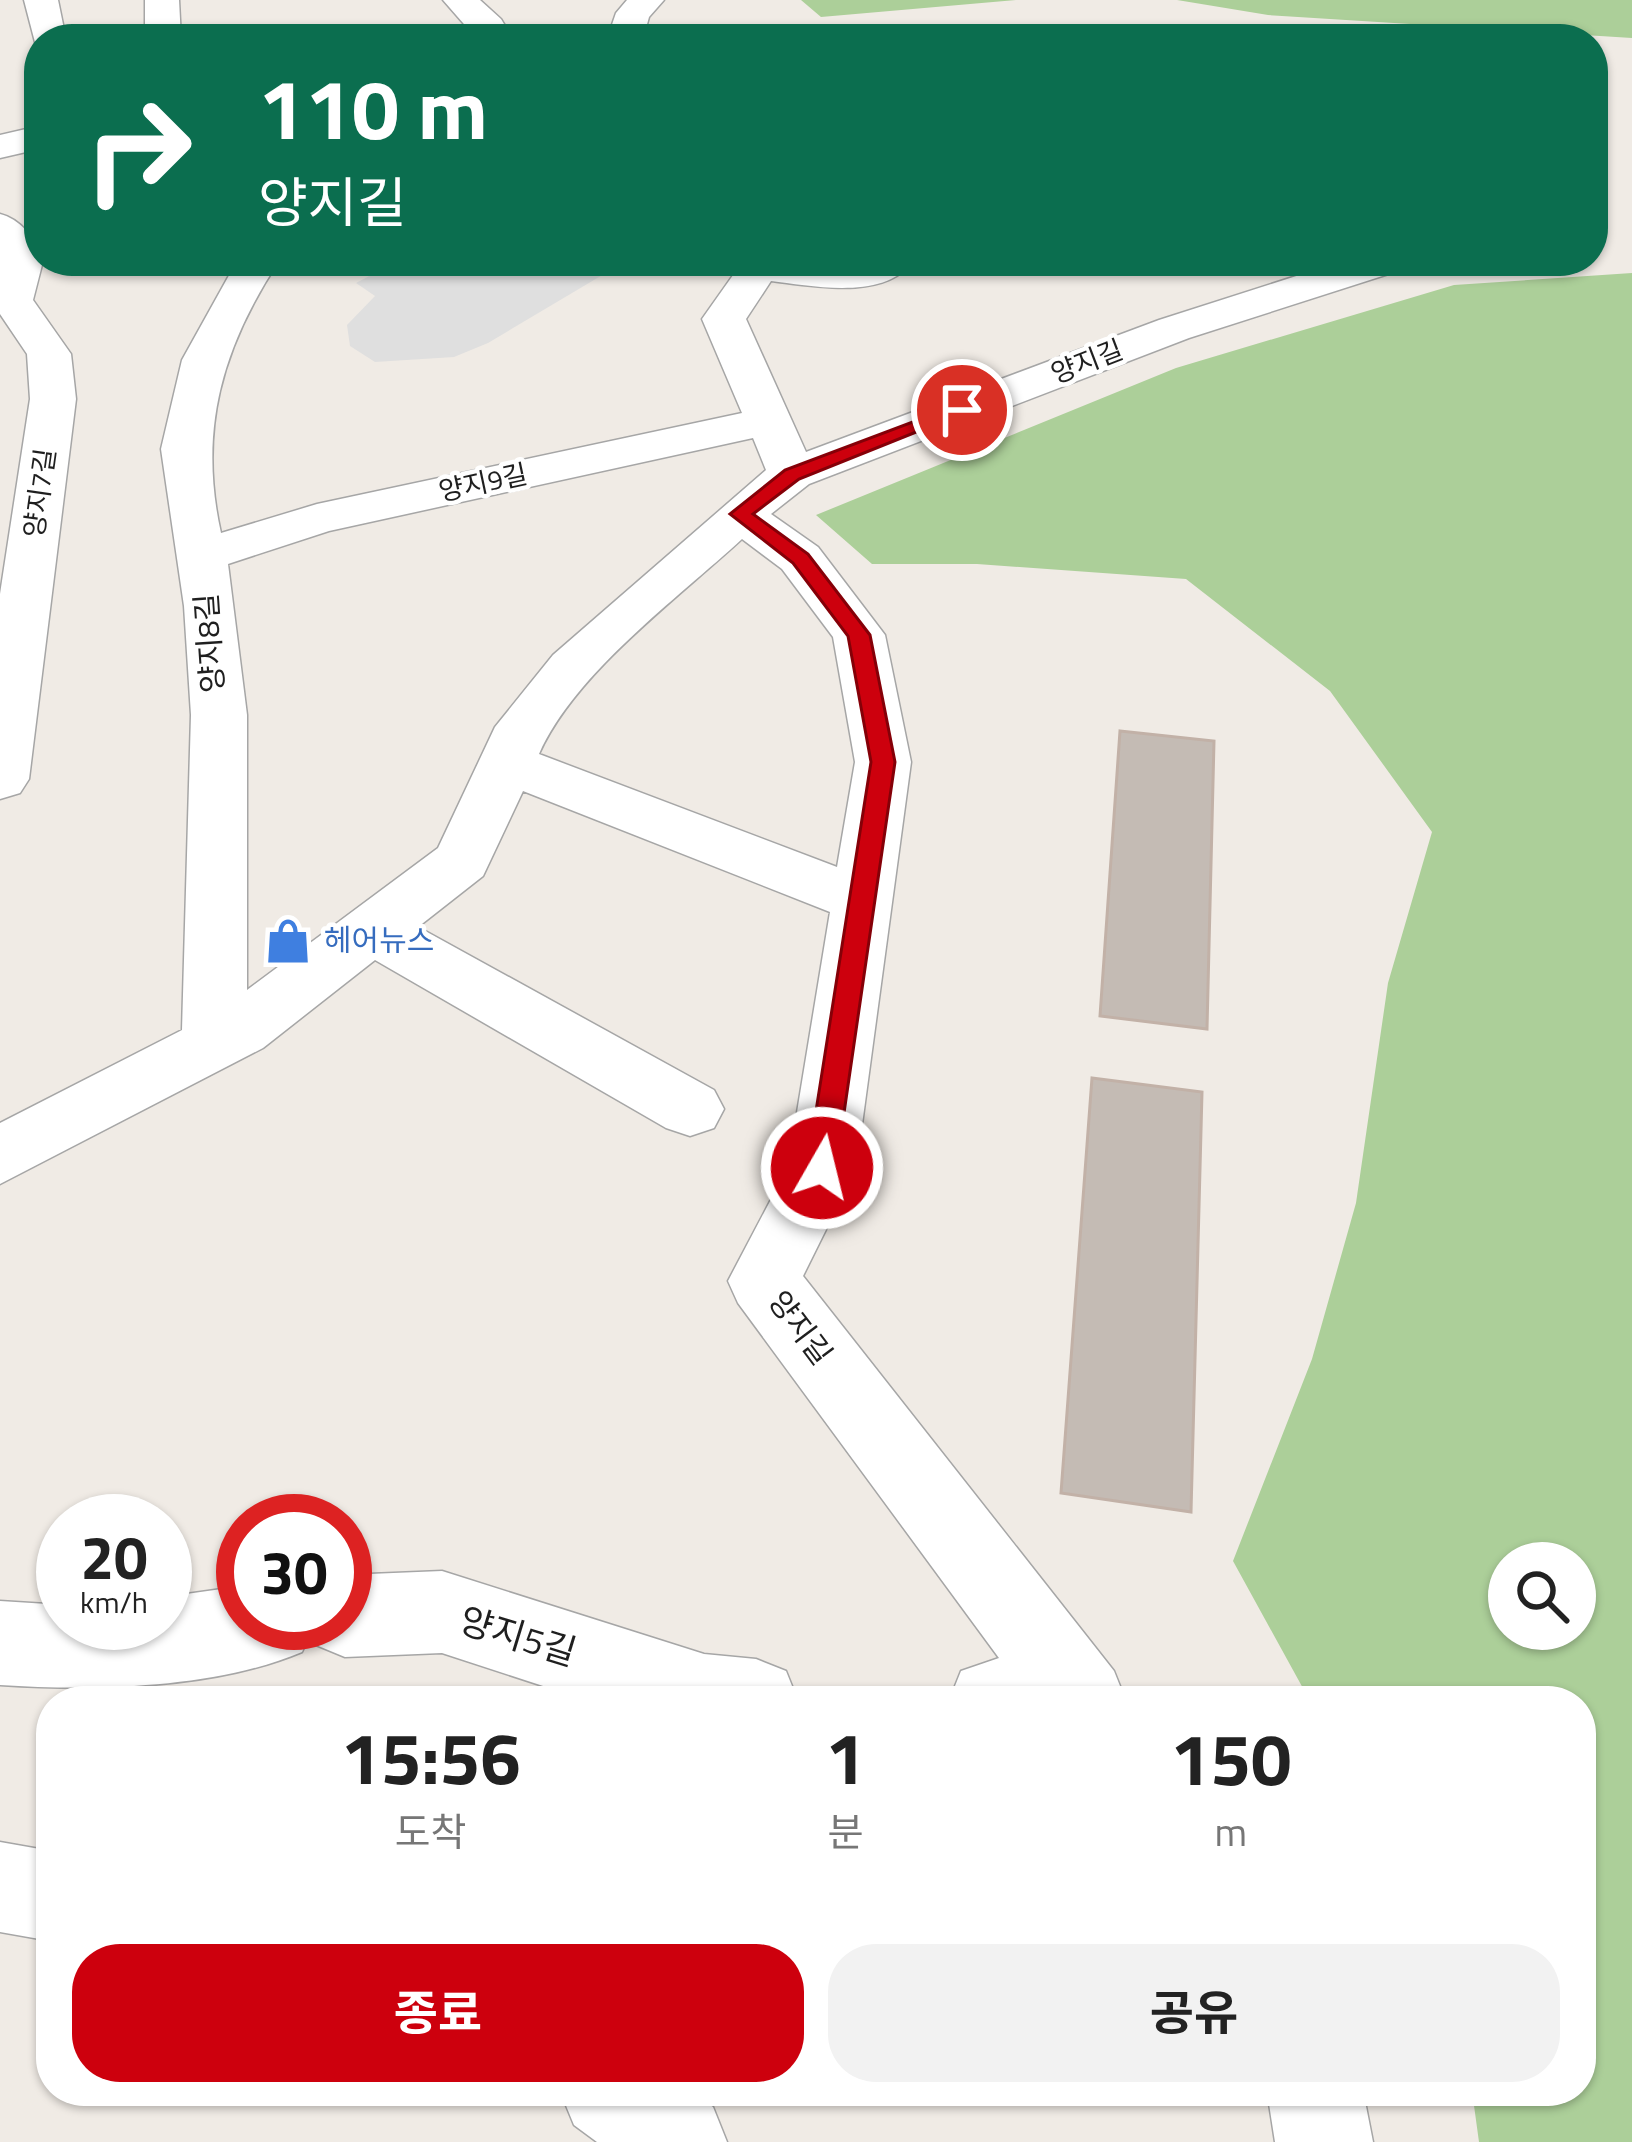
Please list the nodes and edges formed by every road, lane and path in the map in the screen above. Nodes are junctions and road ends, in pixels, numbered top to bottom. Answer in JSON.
{"nodes":[{"id":1,"x":460,"y":0,"type":"edge"},
{"id":2,"x":647,"y":0,"type":"edge"},
{"id":3,"x":487,"y":24,"type":"edge"},
{"id":4,"x":630,"y":24,"type":"edge"},
{"id":5,"x":0,"y":226,"type":"edge"},
{"id":6,"x":247,"y":276,"type":"edge"},
{"id":7,"x":754,"y":276,"type":"edge"},
{"id":8,"x":1311,"y":276,"type":"edge"},
{"id":9,"x":768,"y":421,"type":"junction"},
{"id":10,"x":792,"y":474,"type":"junction"},
{"id":11,"x":740,"y":514,"type":"junction"},
{"id":12,"x":200,"y":556,"type":"junction"},
{"id":13,"x":506,"y":763,"type":"junction"},
{"id":14,"x":0,"y":779,"type":"edge"},
{"id":15,"x":862,"y":900,"type":"junction"},
{"id":16,"x":373,"y":930,"type":"junction"},
{"id":17,"x":214,"y":1043,"type":"junction"},
{"id":18,"x":690,"y":1109,"type":"dead end"},
{"id":19,"x":0,"y":1156,"type":"edge"},
{"id":20,"x":372,"y":1615,"type":"edge"},
{"id":21,"x":216,"y":1631,"type":"edge"},
{"id":22,"x":0,"y":1643,"type":"edge"},
{"id":23,"x":673,"y":1686,"type":"edge"},
{"id":24,"x":1072,"y":1686,"type":"edge"},
{"id":25,"x":0,"y":1887,"type":"edge"},
{"id":26,"x":36,"y":1894,"type":"edge"},
{"id":27,"x":629,"y":2106,"type":"edge"},
{"id":28,"x":1318,"y":2106,"type":"edge"},
{"id":29,"x":678,"y":2142,"type":"edge"},
{"id":30,"x":1324,"y":2142,"type":"edge"}],
"edges":[{"from":1,"to":3,"type":"street"},
{"from":2,"to":4,"type":"street"},
{"from":5,"to":14,"type":"street","name":"양지7길"},
{"from":6,"to":12,"type":"street","name":"양지8길"},
{"from":7,"to":9,"type":"street"},
{"from":8,"to":10,"type":"street","name":"양지길"},
{"from":9,"to":10,"type":"street"},
{"from":9,"to":12,"type":"street","name":"양지9길"},
{"from":10,"to":11,"type":"street","name":"양지길"},
{"from":11,"to":13,"type":"street","name":"양지길"},
{"from":11,"to":15,"type":"street","name":"양지길"},
{"from":12,"to":17,"type":"street","name":"양지8길"},
{"from":13,"to":15,"type":"street"},
{"from":13,"to":16,"type":"street","name":"양지길"},
{"from":15,"to":24,"type":"street","name":"양지길"},
{"from":16,"to":17,"type":"street","name":"양지길"},
{"from":16,"to":18,"type":"street"},
{"from":17,"to":19,"type":"street","name":"양지길"},
{"from":20,"to":23,"type":"street","name":"양지5길"},
{"from":21,"to":22,"type":"street"},
{"from":25,"to":26,"type":"street"},
{"from":27,"to":29,"type":"street"},
{"from":28,"to":30,"type":"street"}]}
